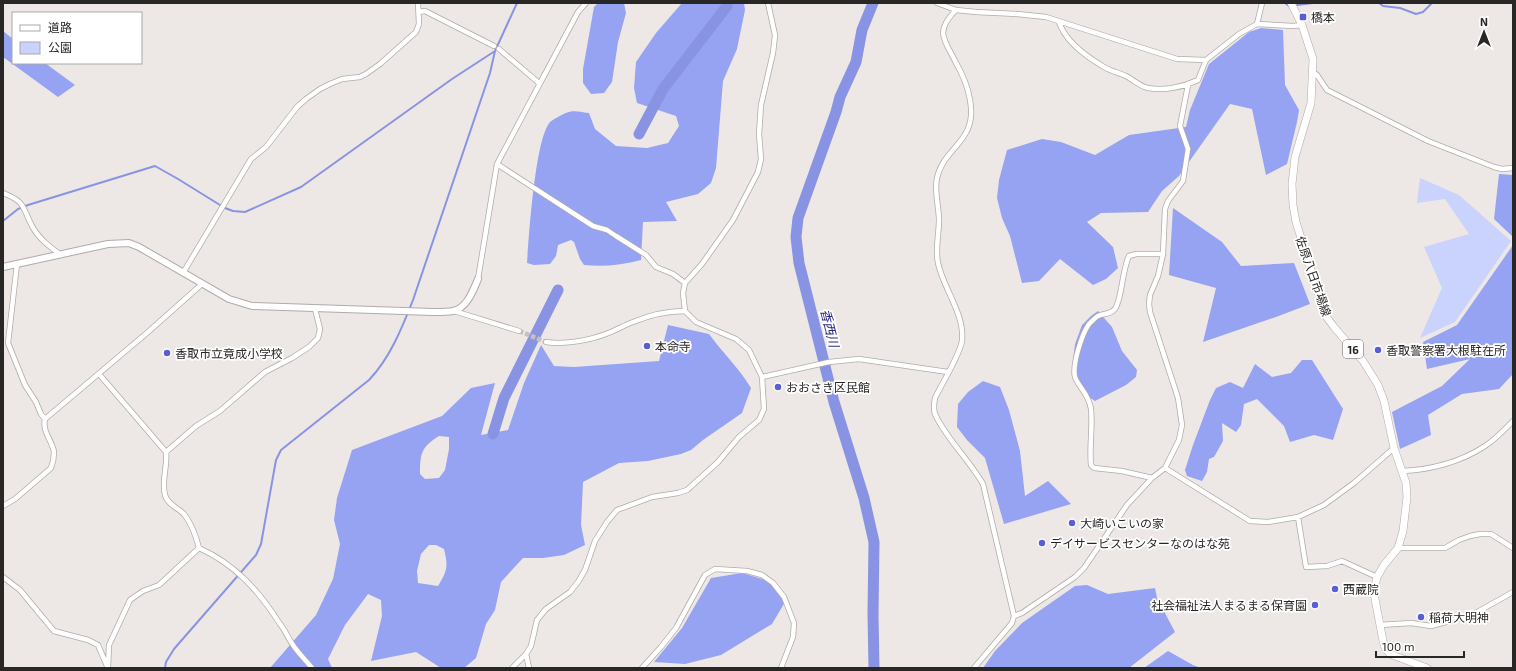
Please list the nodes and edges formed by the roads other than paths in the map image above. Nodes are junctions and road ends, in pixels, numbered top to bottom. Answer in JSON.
{"nodes":[{"id":1,"x":418,"y":3,"type":"edge"},
{"id":2,"x":586,"y":3,"type":"edge"},
{"id":3,"x":768,"y":3,"type":"edge"},
{"id":4,"x":937,"y":3,"type":"edge"},
{"id":5,"x":1262,"y":3,"type":"edge"},
{"id":6,"x":1291,"y":3,"type":"edge"},
{"id":7,"x":956,"y":10,"type":"junction"},
{"id":8,"x":419,"y":12,"type":"junction"},
{"id":9,"x":1059,"y":22,"type":"junction"},
{"id":10,"x":1258,"y":24,"type":"junction"},
{"id":11,"x":1302,"y":25,"type":"junction"},
{"id":12,"x":494,"y":46,"type":"dead end"},
{"id":13,"x":500,"y":49,"type":"dead end"},
{"id":14,"x":1206,"y":60,"type":"junction"},
{"id":15,"x":1313,"y":72,"type":"junction"},
{"id":16,"x":539,"y":83,"type":"junction"},
{"id":17,"x":1188,"y":85,"type":"junction"},
{"id":18,"x":496,"y":164,"type":"junction"},
{"id":19,"x":1513,"y":168,"type":"edge"},
{"id":20,"x":3,"y":193,"type":"edge"},
{"id":21,"x":1163,"y":254,"type":"junction"},
{"id":22,"x":61,"y":255,"type":"junction"},
{"id":23,"x":17,"y":264,"type":"junction"},
{"id":24,"x":3,"y":267,"type":"edge"},
{"id":25,"x":183,"y":273,"type":"junction"},
{"id":26,"x":478,"y":279,"type":"joint"},
{"id":27,"x":685,"y":283,"type":"junction"},
{"id":28,"x":202,"y":284,"type":"junction"},
{"id":29,"x":315,"y":309,"type":"junction"},
{"id":30,"x":685,"y":310,"type":"junction"},
{"id":31,"x":454,"y":311,"type":"junction"},
{"id":32,"x":519,"y":331,"type":"tunnel mouth"},
{"id":33,"x":546,"y":342,"type":"tunnel mouth"},
{"id":34,"x":948,"y":372,"type":"junction"},
{"id":35,"x":98,"y":374,"type":"junction"},
{"id":36,"x":762,"y":377,"type":"junction"},
{"id":37,"x":45,"y":418,"type":"junction"},
{"id":38,"x":1513,"y":421,"type":"edge"},
{"id":39,"x":1394,"y":448,"type":"junction"},
{"id":40,"x":166,"y":452,"type":"junction"},
{"id":41,"x":1165,"y":468,"type":"junction"},
{"id":42,"x":1402,"y":471,"type":"junction"},
{"id":43,"x":1152,"y":478,"type":"junction"},
{"id":44,"x":3,"y":506,"type":"edge"},
{"id":45,"x":1298,"y":517,"type":"junction"},
{"id":46,"x":199,"y":548,"type":"junction"},
{"id":47,"x":1398,"y":548,"type":"junction"},
{"id":48,"x":1513,"y":548,"type":"edge"},
{"id":49,"x":3,"y":577,"type":"edge"},
{"id":50,"x":1377,"y":577,"type":"junction"},
{"id":51,"x":1513,"y":592,"type":"edge"},
{"id":52,"x":1014,"y":616,"type":"junction"},
{"id":53,"x":1380,"y":625,"type":"junction"},
{"id":54,"x":526,"y":654,"type":"junction"},
{"id":55,"x":108,"y":668,"type":"edge"},
{"id":56,"x":312,"y":668,"type":"edge"},
{"id":57,"x":512,"y":668,"type":"edge"},
{"id":58,"x":530,"y":668,"type":"edge"},
{"id":59,"x":642,"y":668,"type":"edge"},
{"id":60,"x":781,"y":668,"type":"edge"},
{"id":61,"x":974,"y":668,"type":"edge"},
{"id":62,"x":1426,"y":668,"type":"edge"}],
"edges":[{"from":1,"to":8,"type":"street"},
{"from":2,"to":16,"type":"street"},
{"from":3,"to":27,"type":"street"},
{"from":4,"to":7,"type":"street"},
{"from":5,"to":10,"type":"street"},
{"from":6,"to":11,"type":"main road","name":"佐原八日市場線","number":"16"},
{"from":7,"to":9,"type":"street"},
{"from":7,"to":34,"type":"street"},
{"from":8,"to":12,"type":"street"},
{"from":8,"to":25,"type":"street"},
{"from":9,"to":14,"type":"street"},
{"from":9,"to":17,"type":"street"},
{"from":10,"to":11,"type":"street"},
{"from":10,"to":14,"type":"street"},
{"from":11,"to":15,"type":"main road","name":"佐原八日市場線","number":"16"},
{"from":13,"to":16,"type":"street"},
{"from":14,"to":17,"type":"street"},
{"from":15,"to":19,"type":"street"},
{"from":15,"to":39,"type":"main road","name":"佐原八日市場線","number":"16"},
{"from":16,"to":18,"type":"street"},
{"from":17,"to":21,"type":"street"},
{"from":18,"to":26,"type":"street"},
{"from":18,"to":27,"type":"street"},
{"from":20,"to":22,"type":"street"},
{"from":21,"to":41,"type":"street"},
{"from":21,"to":43,"type":"street"},
{"from":22,"to":23,"type":"street"},
{"from":22,"to":25,"type":"street"},
{"from":23,"to":24,"type":"street"},
{"from":23,"to":37,"type":"street"},
{"from":25,"to":28,"type":"street"},
{"from":26,"to":31,"type":"street"},
{"from":27,"to":30,"type":"street"},
{"from":28,"to":29,"type":"street"},
{"from":28,"to":35,"type":"street"},
{"from":29,"to":31,"type":"street"},
{"from":29,"to":40,"type":"street"},
{"from":30,"to":33,"type":"street"},
{"from":30,"to":36,"type":"street"},
{"from":31,"to":32,"type":"street"},
{"from":34,"to":36,"type":"street"},
{"from":34,"to":52,"type":"street"},
{"from":35,"to":37,"type":"street"},
{"from":35,"to":40,"type":"street"},
{"from":36,"to":54,"type":"street"},
{"from":37,"to":44,"type":"street"},
{"from":38,"to":42,"type":"street"},
{"from":39,"to":42,"type":"main road","name":"佐原八日市場線","number":"16"},
{"from":39,"to":45,"type":"street"},
{"from":40,"to":46,"type":"street"},
{"from":41,"to":43,"type":"street"},
{"from":41,"to":45,"type":"street"},
{"from":42,"to":47,"type":"main road","name":"佐原八日市場線","number":"16"},
{"from":43,"to":52,"type":"street"},
{"from":45,"to":50,"type":"street"},
{"from":46,"to":55,"type":"street"},
{"from":46,"to":56,"type":"street"},
{"from":47,"to":48,"type":"street"},
{"from":47,"to":50,"type":"main road","name":"佐原八日市場線","number":"16"},
{"from":49,"to":55,"type":"street"},
{"from":50,"to":53,"type":"main road","name":"佐原八日市場線","number":"16"},
{"from":51,"to":53,"type":"street"},
{"from":52,"to":61,"type":"street"},
{"from":53,"to":62,"type":"main road","name":"佐原八日市場線","number":"16"},
{"from":54,"to":57,"type":"street"},
{"from":54,"to":58,"type":"street"},
{"from":59,"to":60,"type":"street"}]}
